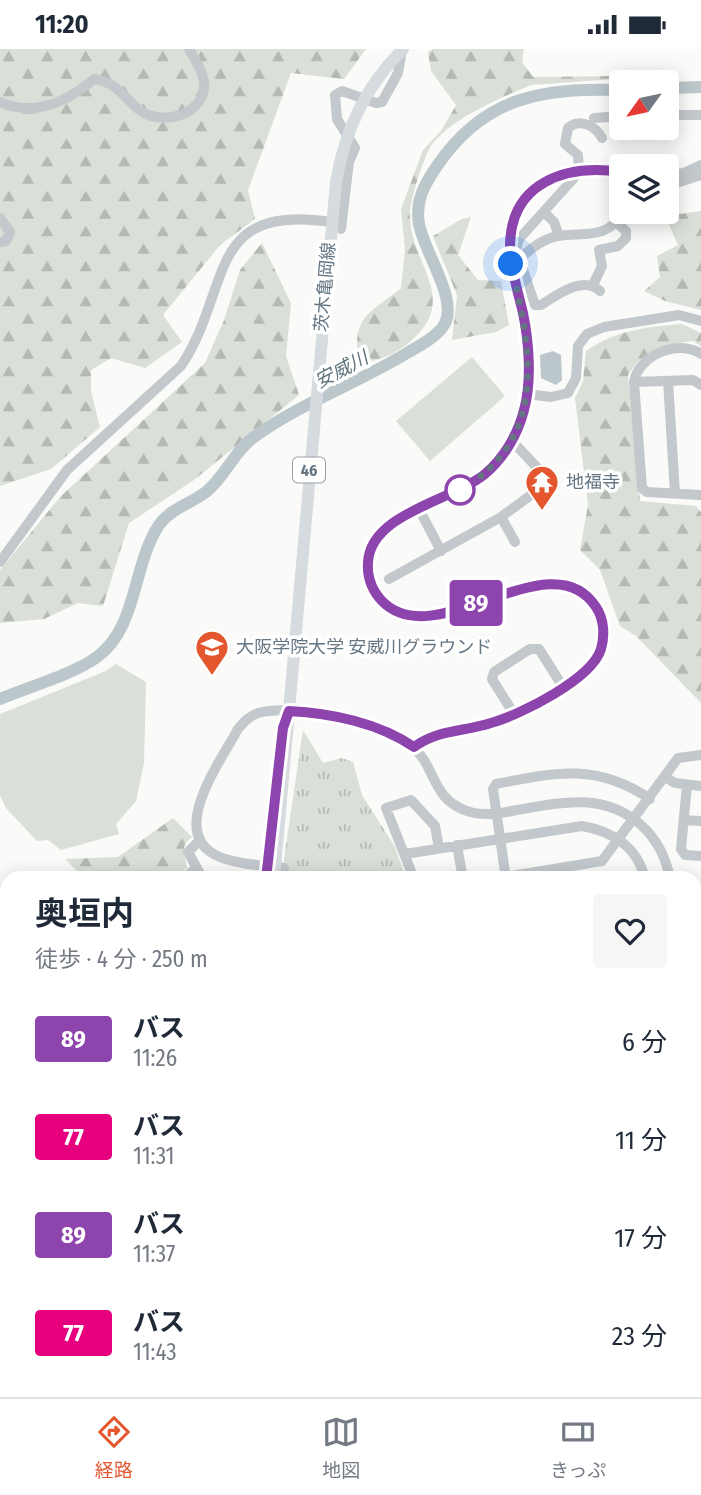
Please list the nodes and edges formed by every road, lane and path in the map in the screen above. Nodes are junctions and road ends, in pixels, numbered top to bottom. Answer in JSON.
{"nodes":[{"id":1,"x":189,"y":49,"type":"edge"},
{"id":2,"x":403,"y":49,"type":"edge"},
{"id":3,"x":0,"y":102,"type":"edge"},
{"id":4,"x":679,"y":115,"type":"edge"},
{"id":5,"x":701,"y":115,"type":"edge"},
{"id":6,"x":609,"y":117,"type":"edge"},
{"id":7,"x":594,"y":118,"type":"dead end"},
{"id":8,"x":602,"y":138,"type":"dead end"},
{"id":9,"x":701,"y":165,"type":"edge"},
{"id":10,"x":609,"y":173,"type":"edge"},
{"id":11,"x":576,"y":174,"type":"junction"},
{"id":12,"x":679,"y":174,"type":"edge"},
{"id":13,"x":701,"y":175,"type":"edge"},
{"id":14,"x":679,"y":181,"type":"edge"},
{"id":15,"x":544,"y":212,"type":"junction"},
{"id":16,"x":0,"y":218,"type":"edge"},
{"id":17,"x":613,"y":224,"type":"edge"},
{"id":18,"x":619,"y":224,"type":"edge"},
{"id":19,"x":336,"y":226,"type":"junction"},
{"id":20,"x":559,"y":236,"type":"junction"},
{"id":21,"x":0,"y":242,"type":"edge"},
{"id":22,"x":515,"y":252,"type":"junction"},
{"id":23,"x":701,"y":321,"type":"edge"},
{"id":24,"x":701,"y":354,"type":"edge"},
{"id":25,"x":668,"y":381,"type":"junction"},
{"id":26,"x":634,"y":383,"type":"junction"},
{"id":27,"x":701,"y":385,"type":"edge"},
{"id":28,"x":527,"y":394,"type":"junction"},
{"id":29,"x":512,"y":441,"type":"junction"},
{"id":30,"x":675,"y":493,"type":"junction"},
{"id":31,"x":701,"y":495,"type":"edge"},
{"id":32,"x":419,"y":509,"type":"junction"},
{"id":33,"x":501,"y":517,"type":"junction"},
{"id":34,"x":515,"y":542,"type":"dead end"},
{"id":35,"x":441,"y":551,"type":"junction"},
{"id":36,"x":0,"y":562,"type":"edge"},
{"id":37,"x":389,"y":579,"type":"dead end"},
{"id":38,"x":563,"y":687,"type":"junction"},
{"id":39,"x":289,"y":705,"type":"junction"},
{"id":40,"x":514,"y":714,"type":"junction"},
{"id":41,"x":414,"y":747,"type":"junction"},
{"id":42,"x":701,"y":755,"type":"edge"},
{"id":43,"x":666,"y":777,"type":"junction"},
{"id":44,"x":687,"y":785,"type":"junction"},
{"id":45,"x":701,"y":786,"type":"edge"},
{"id":46,"x":650,"y":799,"type":"junction"},
{"id":47,"x":496,"y":814,"type":"junction"},
{"id":48,"x":635,"y":820,"type":"junction"},
{"id":49,"x":684,"y":820,"type":"junction"},
{"id":50,"x":701,"y":821,"type":"edge"},
{"id":51,"x":499,"y":838,"type":"junction"},
{"id":52,"x":200,"y":840,"type":"junction"},
{"id":53,"x":620,"y":840,"type":"junction"},
{"id":54,"x":457,"y":845,"type":"junction"},
{"id":55,"x":439,"y":848,"type":"junction"},
{"id":56,"x":405,"y":854,"type":"junction"},
{"id":57,"x":701,"y":856,"type":"edge"},
{"id":58,"x":197,"y":868,"type":"junction"},
{"id":59,"x":193,"y":871,"type":"edge"},
{"id":60,"x":199,"y":871,"type":"edge"},
{"id":61,"x":263,"y":871,"type":"edge"},
{"id":62,"x":273,"y":871,"type":"edge"},
{"id":63,"x":411,"y":871,"type":"edge"},
{"id":64,"x":462,"y":871,"type":"edge"},
{"id":65,"x":505,"y":871,"type":"edge"},
{"id":66,"x":544,"y":871,"type":"edge"},
{"id":67,"x":642,"y":871,"type":"edge"},
{"id":68,"x":668,"y":871,"type":"edge"}],
"edges":[{"from":1,"to":3,"type":"street"},
{"from":2,"to":19,"type":"main road","name":"茨木亀岡線","number":"46"},
{"from":2,"to":19,"type":"street"},
{"from":4,"to":5,"type":"street"},
{"from":6,"to":7,"type":"street"},
{"from":8,"to":11,"type":"street"},
{"from":9,"to":12,"type":"street"},
{"from":10,"to":11,"type":"street"},
{"from":11,"to":15,"type":"street"},
{"from":11,"to":22,"type":"street"},
{"from":13,"to":14,"type":"street"},
{"from":15,"to":20,"type":"street"},
{"from":15,"to":22,"type":"street"},
{"from":16,"to":21,"type":"street"},
{"from":17,"to":20,"type":"street"},
{"from":18,"to":22,"type":"street"},
{"from":19,"to":36,"type":"street"},
{"from":19,"to":39,"type":"main road","name":"茨木亀岡線","number":"46"},
{"from":20,"to":22,"type":"street"},
{"from":22,"to":28,"type":"street"},
{"from":23,"to":28,"type":"street"},
{"from":24,"to":26,"type":"street"},
{"from":25,"to":26,"type":"street"},
{"from":25,"to":27,"type":"street"},
{"from":25,"to":30,"type":"street"},
{"from":26,"to":30,"type":"street"},
{"from":28,"to":29,"type":"street"},
{"from":29,"to":32,"type":"street"},
{"from":29,"to":33,"type":"street"},
{"from":30,"to":31,"type":"street"},
{"from":32,"to":35,"type":"street"},
{"from":32,"to":38,"type":"street"},
{"from":33,"to":34,"type":"street"},
{"from":33,"to":35,"type":"street"},
{"from":35,"to":37,"type":"street"},
{"from":38,"to":40,"type":"street"},
{"from":38,"to":40,"type":"street"},
{"from":39,"to":41,"type":"street"},
{"from":39,"to":52,"type":"street"},
{"from":39,"to":62,"type":"main road","name":"茨木亀岡線","number":"46"},
{"from":40,"to":41,"type":"street"},
{"from":41,"to":47,"type":"street"},
{"from":42,"to":43,"type":"street"},
{"from":43,"to":44,"type":"street"},
{"from":43,"to":46,"type":"street"},
{"from":44,"to":45,"type":"street"},
{"from":44,"to":49,"type":"street"},
{"from":46,"to":47,"type":"street"},
{"from":46,"to":48,"type":"street"},
{"from":47,"to":48,"type":"street"},
{"from":47,"to":51,"type":"street"},
{"from":48,"to":53,"type":"street"},
{"from":48,"to":68,"type":"street"},
{"from":49,"to":50,"type":"street"},
{"from":49,"to":57,"type":"street"},
{"from":51,"to":53,"type":"street"},
{"from":51,"to":54,"type":"street"},
{"from":51,"to":65,"type":"street"},
{"from":52,"to":58,"type":"street"},
{"from":52,"to":61,"type":"street"},
{"from":53,"to":66,"type":"street"},
{"from":53,"to":67,"type":"street"},
{"from":54,"to":55,"type":"street"},
{"from":54,"to":64,"type":"street"},
{"from":55,"to":56,"type":"street"},
{"from":55,"to":56,"type":"street"},
{"from":56,"to":63,"type":"street"},
{"from":58,"to":59,"type":"street"},
{"from":58,"to":60,"type":"street"}]}
